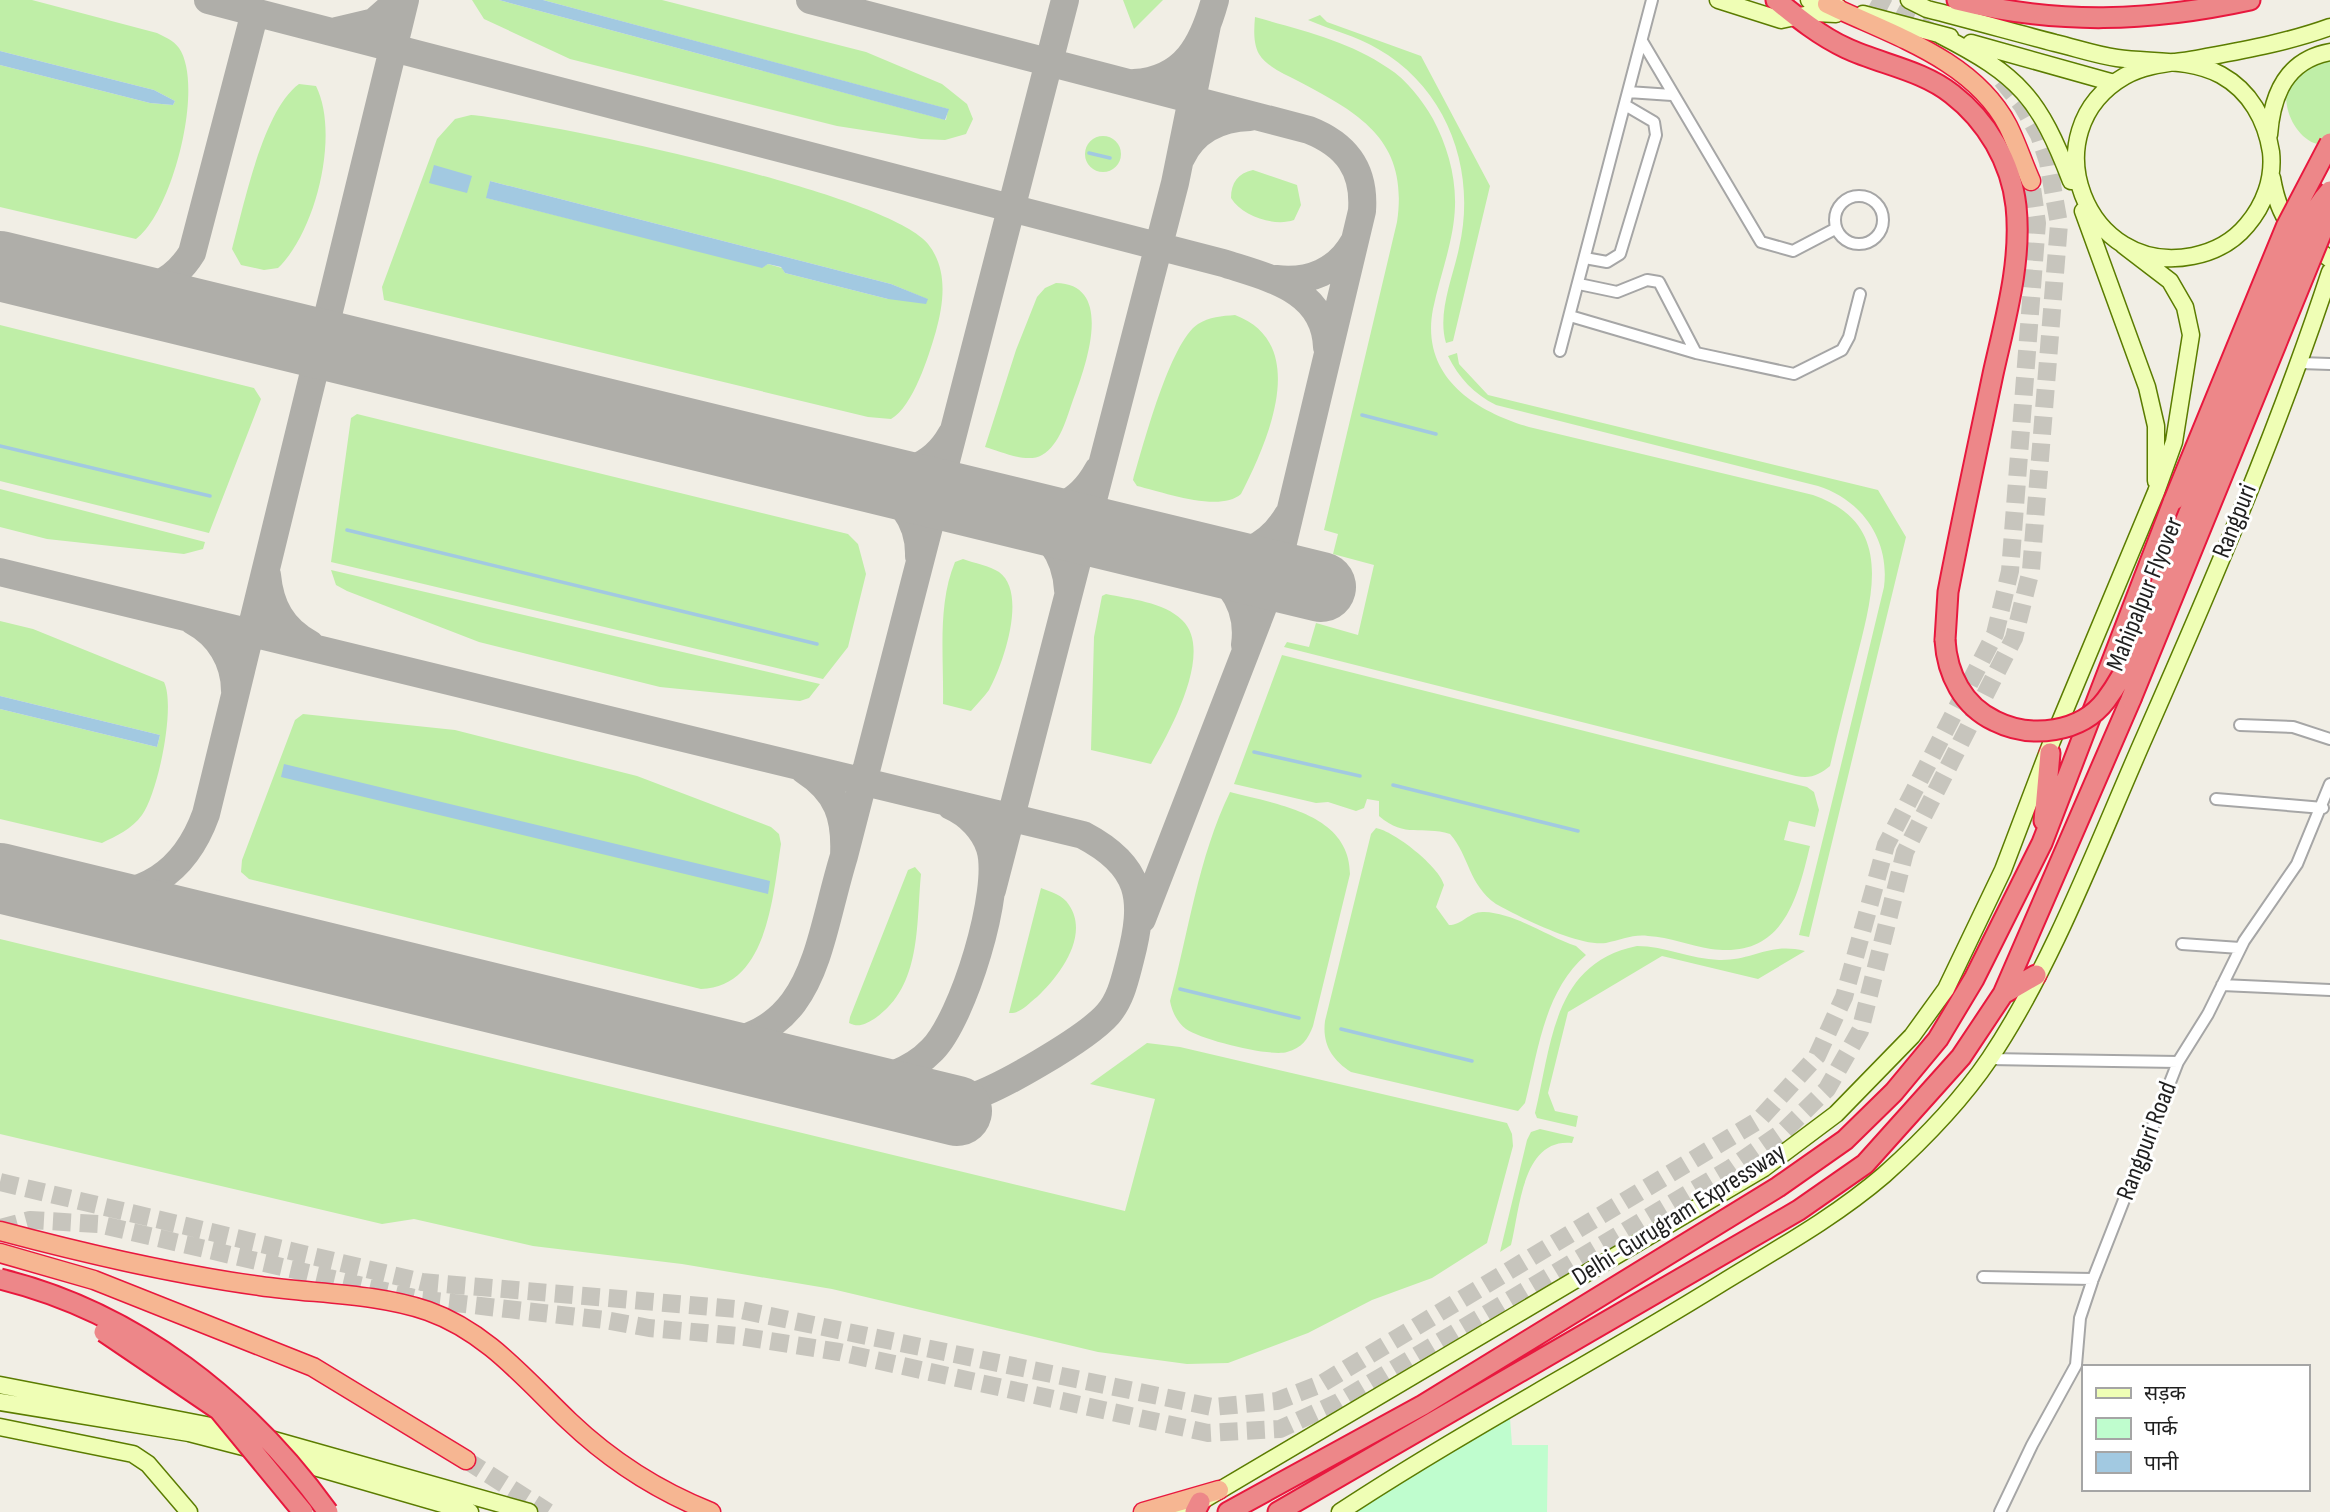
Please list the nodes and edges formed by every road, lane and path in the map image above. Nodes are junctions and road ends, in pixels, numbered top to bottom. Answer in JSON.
{"nodes":[{"id":1,"x":1652,"y":0,"type":"edge"},
{"id":2,"x":1718,"y":0,"type":"edge"},
{"id":3,"x":1776,"y":0,"type":"edge"},
{"id":4,"x":1809,"y":0,"type":"edge"},
{"id":5,"x":1909,"y":0,"type":"edge"},
{"id":6,"x":1957,"y":0,"type":"edge"},
{"id":7,"x":2250,"y":0,"type":"edge"},
{"id":8,"x":1827,"y":4,"type":"junction"},
{"id":9,"x":1797,"y":17,"type":"junction"},
{"id":10,"x":1859,"y":19,"type":"junction"},
{"id":11,"x":2330,"y":27,"type":"edge"},
{"id":12,"x":1940,"y":35,"type":"junction"},
{"id":13,"x":1642,"y":41,"type":"junction"},
{"id":14,"x":2330,"y":52,"type":"edge"},
{"id":15,"x":2173,"y":63,"type":"junction"},
{"id":16,"x":2114,"y":83,"type":"junction"},
{"id":17,"x":1628,"y":92,"type":"junction"},
{"id":18,"x":1672,"y":94,"type":"junction"},
{"id":19,"x":1625,"y":105,"type":"junction"},
{"id":20,"x":2269,"y":141,"type":"junction"},
{"id":21,"x":2330,"y":143,"type":"edge"},
{"id":22,"x":2271,"y":172,"type":"junction"},
{"id":23,"x":2031,"y":181,"type":"tunnel mouth"},
{"id":24,"x":2330,"y":191,"type":"edge"},
{"id":25,"x":2330,"y":212,"type":"edge"},
{"id":26,"x":1835,"y":229,"type":"junction"},
{"id":27,"x":2123,"y":244,"type":"junction"},
{"id":28,"x":1585,"y":258,"type":"junction"},
{"id":29,"x":2330,"y":259,"type":"edge"},
{"id":30,"x":2330,"y":272,"type":"edge"},
{"id":31,"x":1579,"y":284,"type":"junction"},
{"id":32,"x":1860,"y":293,"type":"dead end"},
{"id":33,"x":1570,"y":316,"type":"junction"},
{"id":34,"x":1560,"y":351,"type":"dead end"},
{"id":35,"x":1696,"y":353,"type":"junction"},
{"id":36,"x":2300,"y":363,"type":"junction"},
{"id":37,"x":2330,"y":364,"type":"edge"},
{"id":38,"x":2156,"y":492,"type":"junction"},
{"id":39,"x":2240,"y":725,"type":"dead end"},
{"id":40,"x":2330,"y":739,"type":"edge"},
{"id":41,"x":2050,"y":753,"type":"junction"},
{"id":42,"x":2330,"y":784,"type":"edge"},
{"id":43,"x":2216,"y":799,"type":"dead end"},
{"id":44,"x":2323,"y":808,"type":"junction"},
{"id":45,"x":2042,"y":843,"type":"junction"},
{"id":46,"x":2182,"y":944,"type":"dead end"},
{"id":47,"x":2239,"y":948,"type":"junction"},
{"id":48,"x":2036,"y":975,"type":"junction"},
{"id":49,"x":2222,"y":985,"type":"junction"},
{"id":50,"x":2330,"y":990,"type":"edge"},
{"id":51,"x":2003,"y":994,"type":"junction"},
{"id":52,"x":1989,"y":1059,"type":"junction"},
{"id":53,"x":2178,"y":1062,"type":"junction"},
{"id":54,"x":0,"y":1231,"type":"edge"},
{"id":55,"x":0,"y":1253,"type":"edge"},
{"id":56,"x":1983,"y":1276,"type":"dead end"},
{"id":57,"x":0,"y":1279,"type":"edge"},
{"id":58,"x":2093,"y":1279,"type":"junction"},
{"id":59,"x":22,"y":1286,"type":"junction"},
{"id":60,"x":0,"y":1385,"type":"edge"},
{"id":61,"x":0,"y":1402,"type":"edge"},
{"id":62,"x":0,"y":1427,"type":"edge"},
{"id":63,"x":467,"y":1460,"type":"tunnel mouth"},
{"id":64,"x":1219,"y":1490,"type":"junction"},
{"id":65,"x":1255,"y":1497,"type":"junction"},
{"id":66,"x":1198,"y":1507,"type":"edge"},
{"id":67,"x":1288,"y":1509,"type":"edge"},
{"id":68,"x":189,"y":1512,"type":"edge"},
{"id":69,"x":303,"y":1512,"type":"edge"},
{"id":70,"x":328,"y":1512,"type":"edge"},
{"id":71,"x":470,"y":1512,"type":"edge"},
{"id":72,"x":529,"y":1512,"type":"edge"},
{"id":73,"x":711,"y":1512,"type":"edge"},
{"id":74,"x":1143,"y":1512,"type":"edge"},
{"id":75,"x":1183,"y":1512,"type":"edge"},
{"id":76,"x":1228,"y":1512,"type":"edge"},
{"id":77,"x":1340,"y":1512,"type":"edge"},
{"id":78,"x":2000,"y":1512,"type":"edge"}],
"edges":[{"from":1,"to":13,"type":"street"},
{"from":2,"to":9,"type":"main road"},
{"from":3,"to":9,"type":"highway"},
{"from":4,"to":8,"type":"main road"},
{"from":5,"to":15,"type":"main road"},
{"from":6,"to":7,"type":"highway"},
{"from":8,"to":10,"type":"highway"},
{"from":8,"to":12,"type":"main road"},
{"from":9,"to":10,"type":"main road"},
{"from":9,"to":24,"type":"highway","bridge":true},
{"from":10,"to":23,"type":"highway"},
{"from":11,"to":15,"type":"main road"},
{"from":12,"to":16,"type":"main road"},
{"from":12,"to":38,"type":"main road"},
{"from":13,"to":17,"type":"street"},
{"from":13,"to":18,"type":"street"},
{"from":14,"to":20,"type":"main road"},
{"from":15,"to":16,"type":"main road"},
{"from":15,"to":20,"type":"main road"},
{"from":16,"to":27,"type":"main road"},
{"from":17,"to":18,"type":"street"},
{"from":17,"to":19,"type":"street"},
{"from":18,"to":26,"type":"street"},
{"from":19,"to":28,"type":"street"},
{"from":19,"to":28,"type":"street"},
{"from":20,"to":22,"type":"main road"},
{"from":21,"to":45,"type":"highway","name":"Mahipalpur Flyover","bridge":true},
{"from":22,"to":27,"type":"main road"},
{"from":22,"to":29,"type":"main road"},
{"from":25,"to":51,"type":"highway","name":"Mahipalpur Flyover","bridge":true},
{"from":26,"to":26,"type":"street"},
{"from":27,"to":38,"type":"main road"},
{"from":28,"to":31,"type":"street"},
{"from":30,"to":36,"type":"main road","name":"Rangpuri"},
{"from":31,"to":33,"type":"street"},
{"from":31,"to":35,"type":"street"},
{"from":32,"to":35,"type":"street"},
{"from":33,"to":34,"type":"street"},
{"from":33,"to":35,"type":"street"},
{"from":36,"to":37,"type":"street"},
{"from":36,"to":48,"type":"main road","name":"Rangpuri"},
{"from":38,"to":41,"type":"main road"},
{"from":39,"to":40,"type":"street"},
{"from":41,"to":45,"type":"highway"},
{"from":41,"to":64,"type":"main road"},
{"from":42,"to":44,"type":"street","name":"Rangpuri Road"},
{"from":43,"to":44,"type":"street"},
{"from":44,"to":47,"type":"street","name":"Rangpuri Road"},
{"from":45,"to":65,"type":"highway","name":"Delhi-Gurugram Expressway"},
{"from":46,"to":47,"type":"street"},
{"from":47,"to":49,"type":"street","name":"Rangpuri Road"},
{"from":48,"to":51,"type":"highway"},
{"from":48,"to":52,"type":"main road","name":"Rangpuri"},
{"from":49,"to":50,"type":"street"},
{"from":49,"to":53,"type":"street","name":"Rangpuri Road"},
{"from":51,"to":67,"type":"highway","name":"Delhi-Gurugram Expressway"},
{"from":52,"to":53,"type":"street"},
{"from":52,"to":77,"type":"main road","name":"Rangpuri"},
{"from":53,"to":58,"type":"street","name":"Rangpuri Road"},
{"from":54,"to":73,"type":"highway"},
{"from":55,"to":63,"type":"highway"},
{"from":56,"to":58,"type":"street"},
{"from":57,"to":59,"type":"highway","bridge":true},
{"from":58,"to":78,"type":"street","name":"Rangpuri Road"},
{"from":59,"to":69,"type":"highway","bridge":true},
{"from":59,"to":70,"type":"highway","bridge":true},
{"from":60,"to":72,"type":"main road"},
{"from":61,"to":71,"type":"main road"},
{"from":62,"to":68,"type":"main road"},
{"from":64,"to":65,"type":"main road"},
{"from":64,"to":66,"type":"main road"},
{"from":64,"to":74,"type":"highway"},
{"from":65,"to":76,"type":"highway","name":"Delhi-Gurugram Expressway"},
{"from":66,"to":75,"type":"main road"}]}
